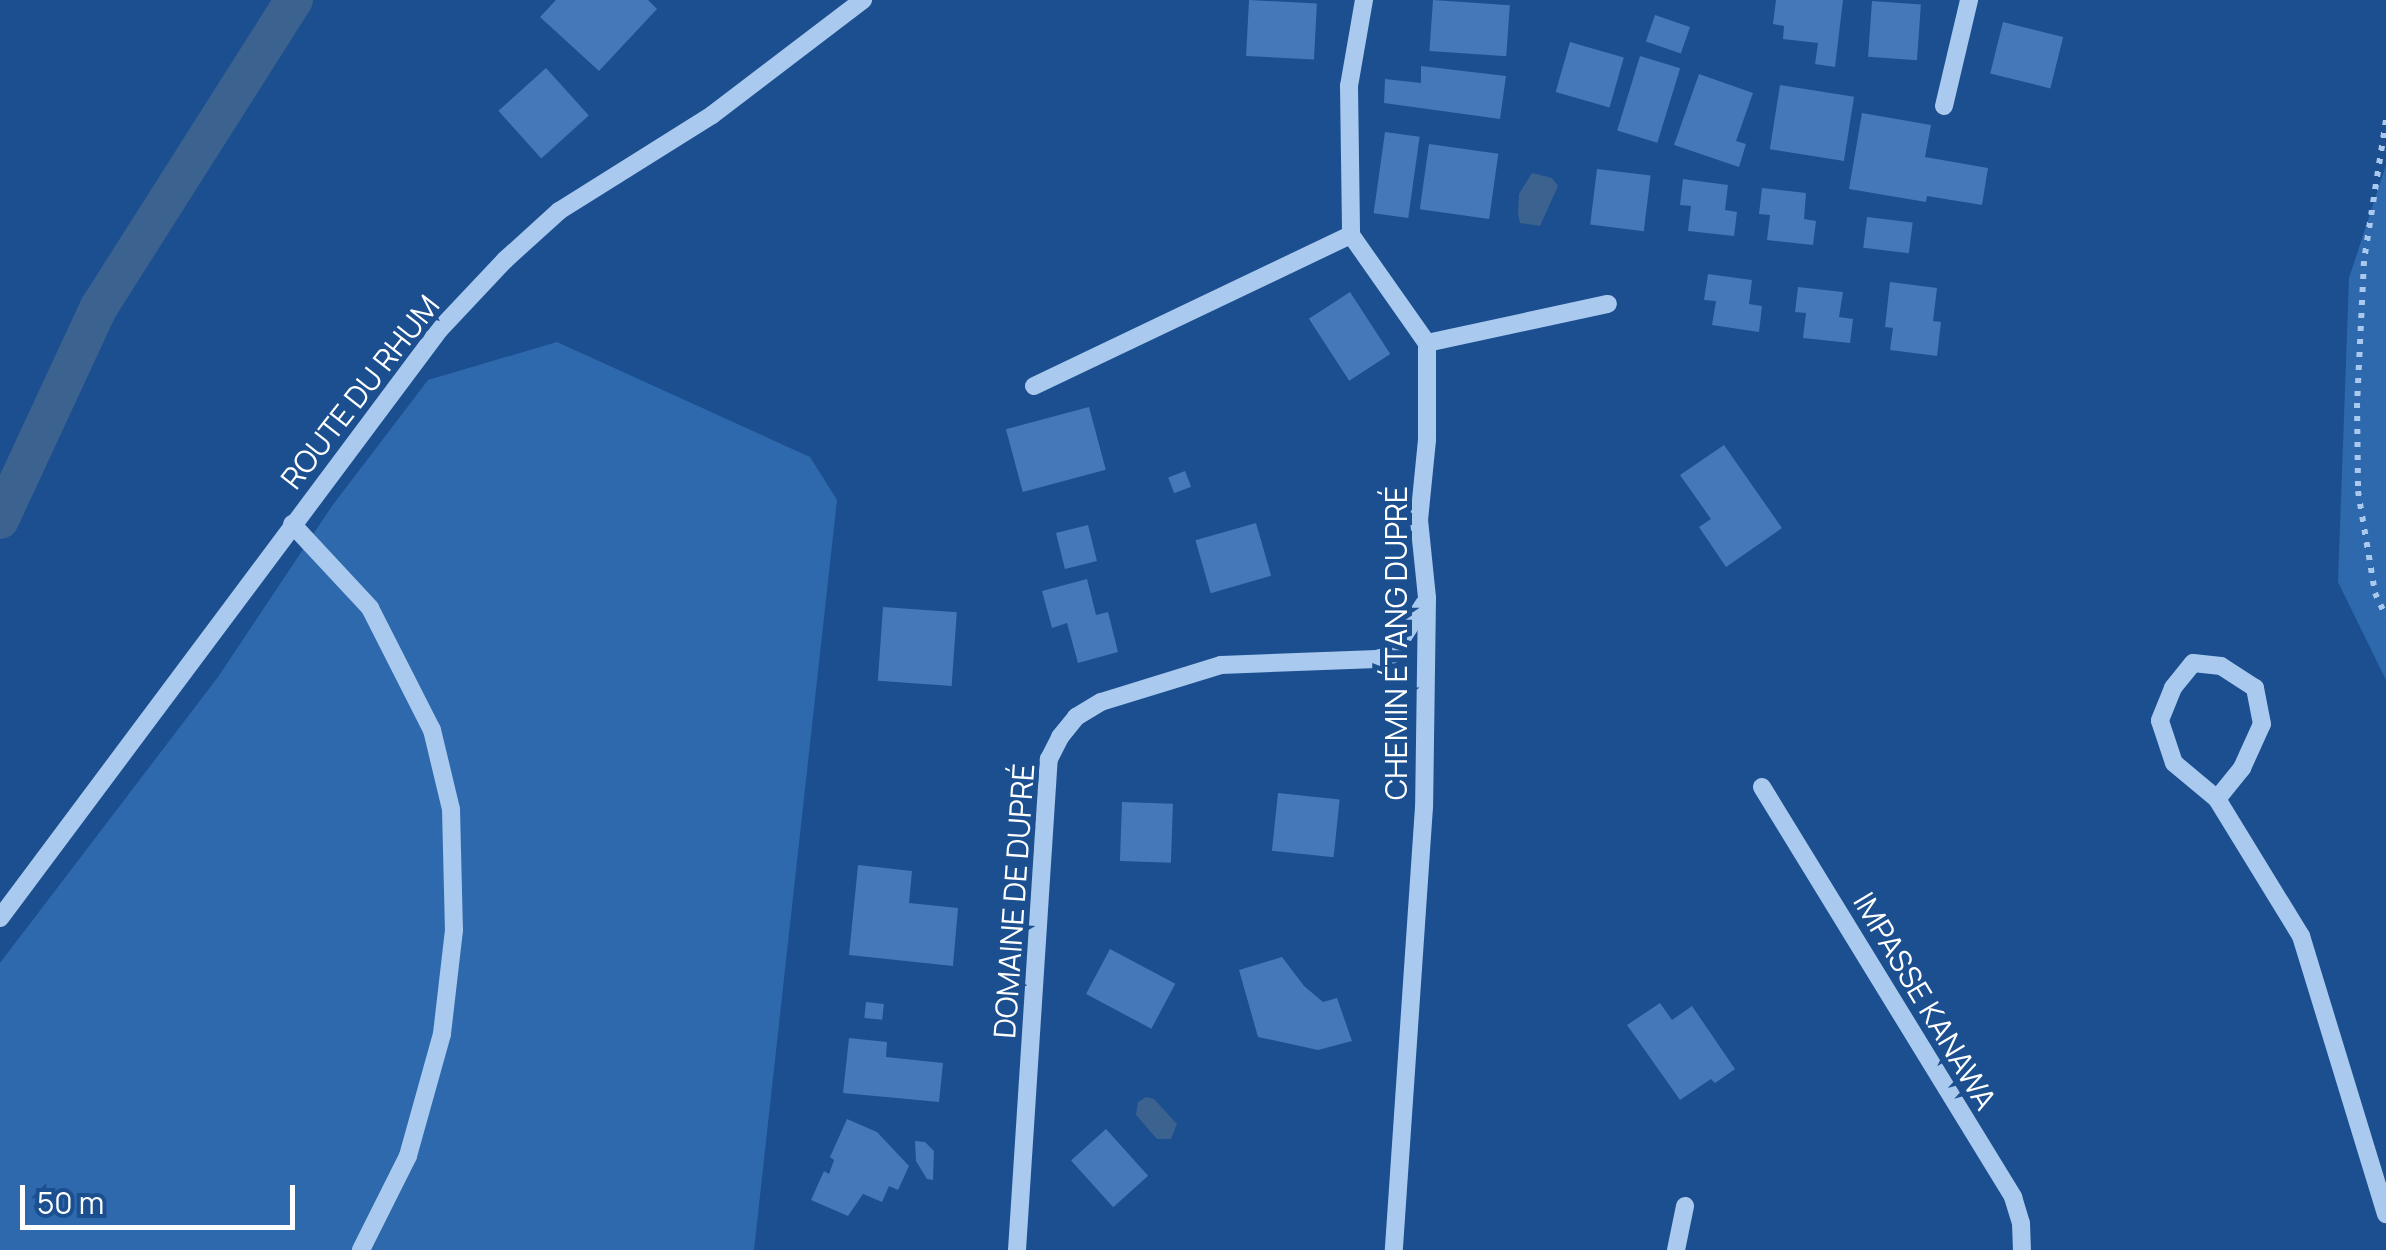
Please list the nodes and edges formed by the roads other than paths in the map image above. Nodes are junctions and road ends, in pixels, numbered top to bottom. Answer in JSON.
{"nodes":[{"id":1,"x":862,"y":0,"type":"edge"},
{"id":2,"x":1364,"y":0,"type":"edge"},
{"id":3,"x":1968,"y":0,"type":"edge"},
{"id":4,"x":1944,"y":106,"type":"dead end"},
{"id":5,"x":1351,"y":235,"type":"junction"},
{"id":6,"x":1608,"y":304,"type":"dead end"},
{"id":7,"x":1427,"y":343,"type":"junction"},
{"id":8,"x":1034,"y":386,"type":"dead end"},
{"id":9,"x":292,"y":524,"type":"junction"},
{"id":10,"x":1427,"y":598,"type":"junction"},
{"id":11,"x":1762,"y":787,"type":"dead end"},
{"id":12,"x":2217,"y":800,"type":"junction"},
{"id":13,"x":0,"y":918,"type":"edge"},
{"id":14,"x":1685,"y":1206,"type":"dead end"},
{"id":15,"x":2386,"y":1214,"type":"edge"},
{"id":16,"x":361,"y":1250,"type":"edge"},
{"id":17,"x":1017,"y":1250,"type":"edge"},
{"id":18,"x":1394,"y":1250,"type":"edge"},
{"id":19,"x":1676,"y":1250,"type":"edge"},
{"id":20,"x":2022,"y":1250,"type":"edge"}],
"edges":[{"from":1,"to":9,"type":"street","name":"ROUTE DU RHUM"},
{"from":2,"to":5,"type":"street"},
{"from":3,"to":4,"type":"street"},
{"from":5,"to":7,"type":"street"},
{"from":5,"to":8,"type":"street"},
{"from":6,"to":7,"type":"street"},
{"from":7,"to":10,"type":"street","name":"CHEMIN ÉTANG DUPRÉ"},
{"from":9,"to":13,"type":"street","name":"ROUTE DU RHUM"},
{"from":9,"to":16,"type":"street"},
{"from":10,"to":17,"type":"street","name":"DOMAINE DE DUPRÉ"},
{"from":10,"to":18,"type":"street","name":"CHEMIN ÉTANG DUPRÉ"},
{"from":11,"to":20,"type":"street","name":"IMPASSE KANAWA"},
{"from":12,"to":12,"type":"street"},
{"from":12,"to":15,"type":"street"},
{"from":14,"to":19,"type":"street"}]}
